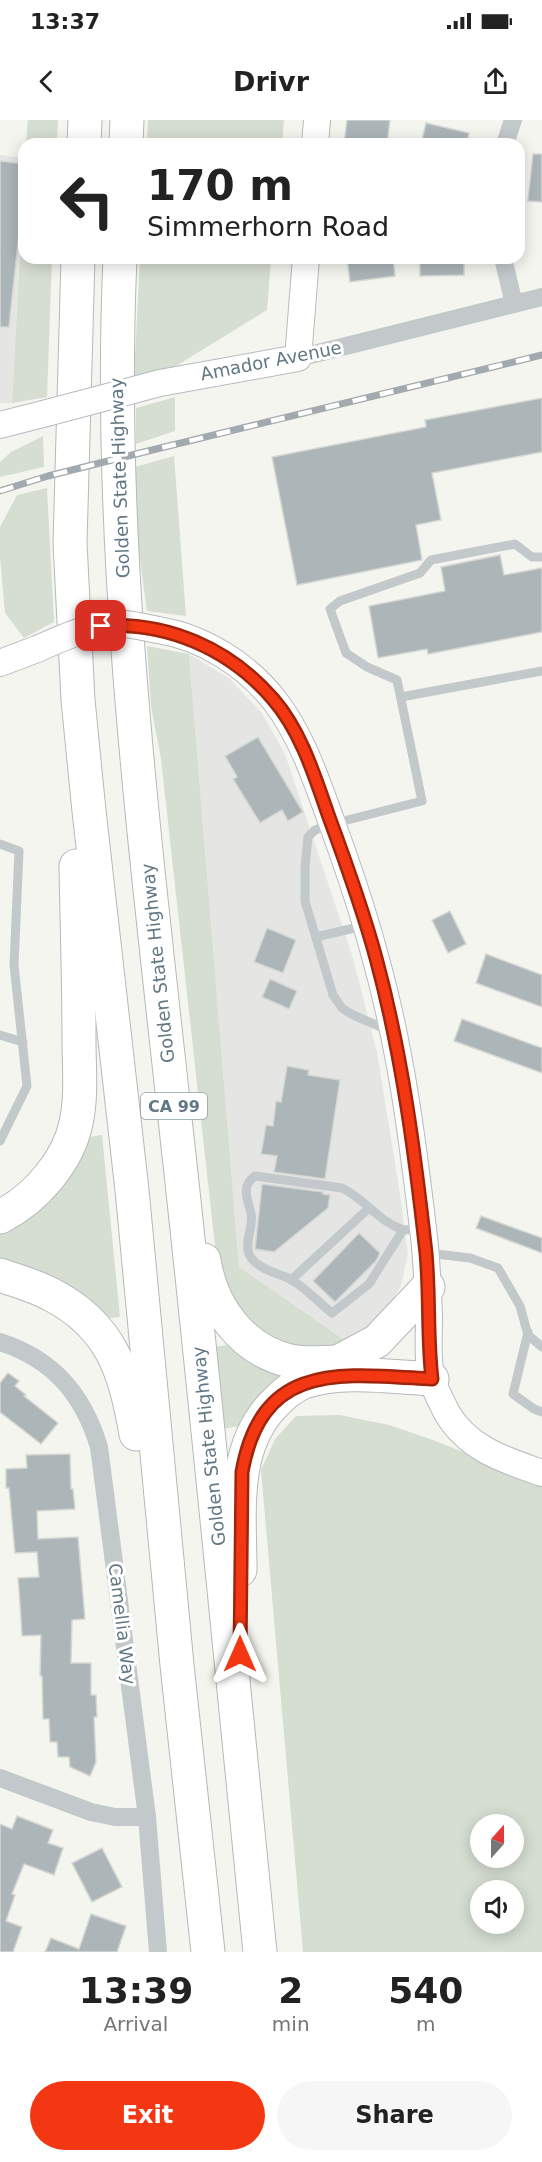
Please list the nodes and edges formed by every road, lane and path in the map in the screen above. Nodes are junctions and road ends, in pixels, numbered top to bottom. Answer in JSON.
{"nodes":[{"id":1,"x":85,"y":120,"type":"edge"},
{"id":2,"x":127,"y":120,"type":"edge"},
{"id":3,"x":317,"y":120,"type":"edge"},
{"id":4,"x":513,"y":120,"type":"edge"},
{"id":5,"x":84,"y":138,"type":"edge"},
{"id":6,"x":126,"y":138,"type":"edge"},
{"id":7,"x":316,"y":138,"type":"edge"},
{"id":8,"x":507,"y":138,"type":"edge"},
{"id":9,"x":78,"y":264,"type":"edge"},
{"id":10,"x":120,"y":264,"type":"edge"},
{"id":11,"x":306,"y":264,"type":"edge"},
{"id":12,"x":504,"y":264,"type":"edge"},
{"id":13,"x":542,"y":297,"type":"edge"},
{"id":14,"x":514,"y":304,"type":"junction"},
{"id":15,"x":298,"y":358,"type":"junction"},
{"id":16,"x":0,"y":425,"type":"edge"},
{"id":17,"x":542,"y":557,"type":"edge"},
{"id":18,"x":0,"y":663,"type":"edge"},
{"id":19,"x":542,"y":671,"type":"edge"},
{"id":20,"x":401,"y":697,"type":"junction"},
{"id":21,"x":78,"y":700,"type":"junction"},
{"id":22,"x":332,"y":824,"type":"junction"},
{"id":23,"x":0,"y":844,"type":"edge"},
{"id":24,"x":366,"y":926,"type":"junction"},
{"id":25,"x":316,"y":937,"type":"junction"},
{"id":26,"x":393,"y":1032,"type":"junction"},
{"id":27,"x":0,"y":1035,"type":"edge"},
{"id":28,"x":22,"y":1042,"type":"junction"},
{"id":29,"x":176,"y":1120,"type":"junction"},
{"id":30,"x":0,"y":1141,"type":"edge"},
{"id":31,"x":368,"y":1209,"type":"junction"},
{"id":32,"x":0,"y":1216,"type":"edge"},
{"id":33,"x":413,"y":1229,"type":"junction"},
{"id":34,"x":426,"y":1253,"type":"junction"},
{"id":35,"x":0,"y":1275,"type":"edge"},
{"id":36,"x":291,"y":1280,"type":"junction"},
{"id":37,"x":428,"y":1287,"type":"junction"},
{"id":38,"x":528,"y":1332,"type":"junction"},
{"id":39,"x":0,"y":1342,"type":"edge"},
{"id":40,"x":542,"y":1347,"type":"edge"},
{"id":41,"x":338,"y":1362,"type":"junction"},
{"id":42,"x":430,"y":1368,"type":"junction"},
{"id":43,"x":542,"y":1412,"type":"edge"},
{"id":44,"x":542,"y":1473,"type":"edge"},
{"id":45,"x":177,"y":1665,"type":"junction"},
{"id":46,"x":239,"y":1749,"type":"junction"},
{"id":47,"x":0,"y":1778,"type":"edge"},
{"id":48,"x":147,"y":1817,"type":"junction"},
{"id":49,"x":158,"y":1952,"type":"edge"},
{"id":50,"x":208,"y":1952,"type":"edge"},
{"id":51,"x":260,"y":1952,"type":"edge"}],
"edges":[{"from":1,"to":5,"type":"highway"},
{"from":2,"to":6,"type":"highway"},
{"from":3,"to":7,"type":"main road"},
{"from":4,"to":8,"type":"street"},
{"from":9,"to":21,"type":"highway","number":"CA 99"},
{"from":10,"to":29,"type":"highway","name":"Golden State Highway","number":"CA 99"},
{"from":11,"to":15,"type":"main road"},
{"from":12,"to":14,"type":"street"},
{"from":13,"to":14,"type":"street","name":"Amador Avenue"},
{"from":14,"to":15,"type":"street","name":"Amador Avenue"},
{"from":15,"to":16,"type":"main road","name":"Amador Avenue","bridge":true},
{"from":17,"to":20,"type":"lane"},
{"from":18,"to":22,"type":"main road","bridge":true},
{"from":19,"to":20,"type":"lane"},
{"from":20,"to":22,"type":"lane"},
{"from":21,"to":32,"type":"highway"},
{"from":21,"to":45,"type":"highway","number":"CA 99"},
{"from":22,"to":24,"type":"main road"},
{"from":22,"to":25,"type":"lane"},
{"from":23,"to":28,"type":"lane"},
{"from":24,"to":25,"type":"lane"},
{"from":24,"to":26,"type":"main road"},
{"from":25,"to":26,"type":"lane"},
{"from":26,"to":33,"type":"main road"},
{"from":27,"to":28,"type":"lane"},
{"from":28,"to":30,"type":"lane"},
{"from":29,"to":41,"type":"highway"},
{"from":29,"to":46,"type":"highway","name":"Golden State Highway","number":"CA 99"},
{"from":31,"to":33,"type":"lane"},
{"from":31,"to":36,"type":"lane"},
{"from":31,"to":36,"type":"lane"},
{"from":33,"to":34,"type":"main road"},
{"from":33,"to":36,"type":"lane"},
{"from":34,"to":37,"type":"main road"},
{"from":34,"to":38,"type":"lane"},
{"from":35,"to":45,"type":"highway"},
{"from":37,"to":41,"type":"highway"},
{"from":37,"to":42,"type":"main road"},
{"from":38,"to":40,"type":"lane"},
{"from":38,"to":43,"type":"lane"},
{"from":39,"to":48,"type":"street","name":"Camellia Way"},
{"from":41,"to":42,"type":"highway"},
{"from":42,"to":44,"type":"main road"},
{"from":42,"to":46,"type":"highway"},
{"from":45,"to":50,"type":"highway","number":"CA 99"},
{"from":46,"to":51,"type":"highway","name":"Golden State Highway","number":"CA 99"},
{"from":47,"to":48,"type":"street"},
{"from":48,"to":49,"type":"street","name":"Camellia Way"}]}
